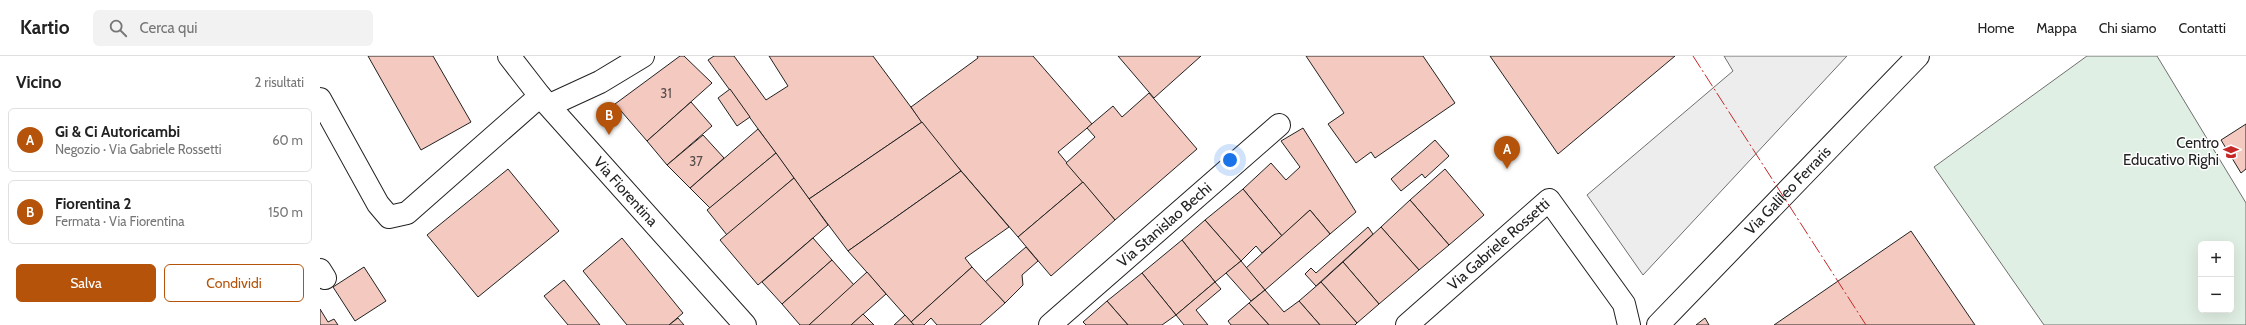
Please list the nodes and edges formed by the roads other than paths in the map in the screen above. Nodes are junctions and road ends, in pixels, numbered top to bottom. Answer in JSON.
{"nodes":[{"id":1,"x":510,"y":56,"type":"edge"},
{"id":2,"x":643,"y":56,"type":"edge"},
{"id":3,"x":1918,"y":56,"type":"edge"},
{"id":4,"x":320,"y":99,"type":"edge"},
{"id":5,"x":545,"y":100,"type":"junction"},
{"id":6,"x":1278,"y":125,"type":"dead end"},
{"id":7,"x":745,"y":325,"type":"edge"},
{"id":8,"x":1050,"y":325,"type":"edge"},
{"id":9,"x":1407,"y":325,"type":"edge"},
{"id":10,"x":1630,"y":325,"type":"edge"},
{"id":11,"x":1657,"y":325,"type":"edge"}],
"edges":[{"from":1,"to":5,"type":"street","name":"Via Fiorentina"},
{"from":2,"to":5,"type":"street"},
{"from":3,"to":11,"type":"street","name":"Via Galileo Ferraris"},
{"from":4,"to":5,"type":"street"},
{"from":5,"to":7,"type":"street","name":"Via Fiorentina"},
{"from":6,"to":8,"type":"street","name":"Via Stanislao Bechi"},
{"from":9,"to":10,"type":"street","name":"Via Gabriele Rossetti"},
{"from":10,"to":11,"type":"street","name":"Via Galileo Ferraris"}]}
